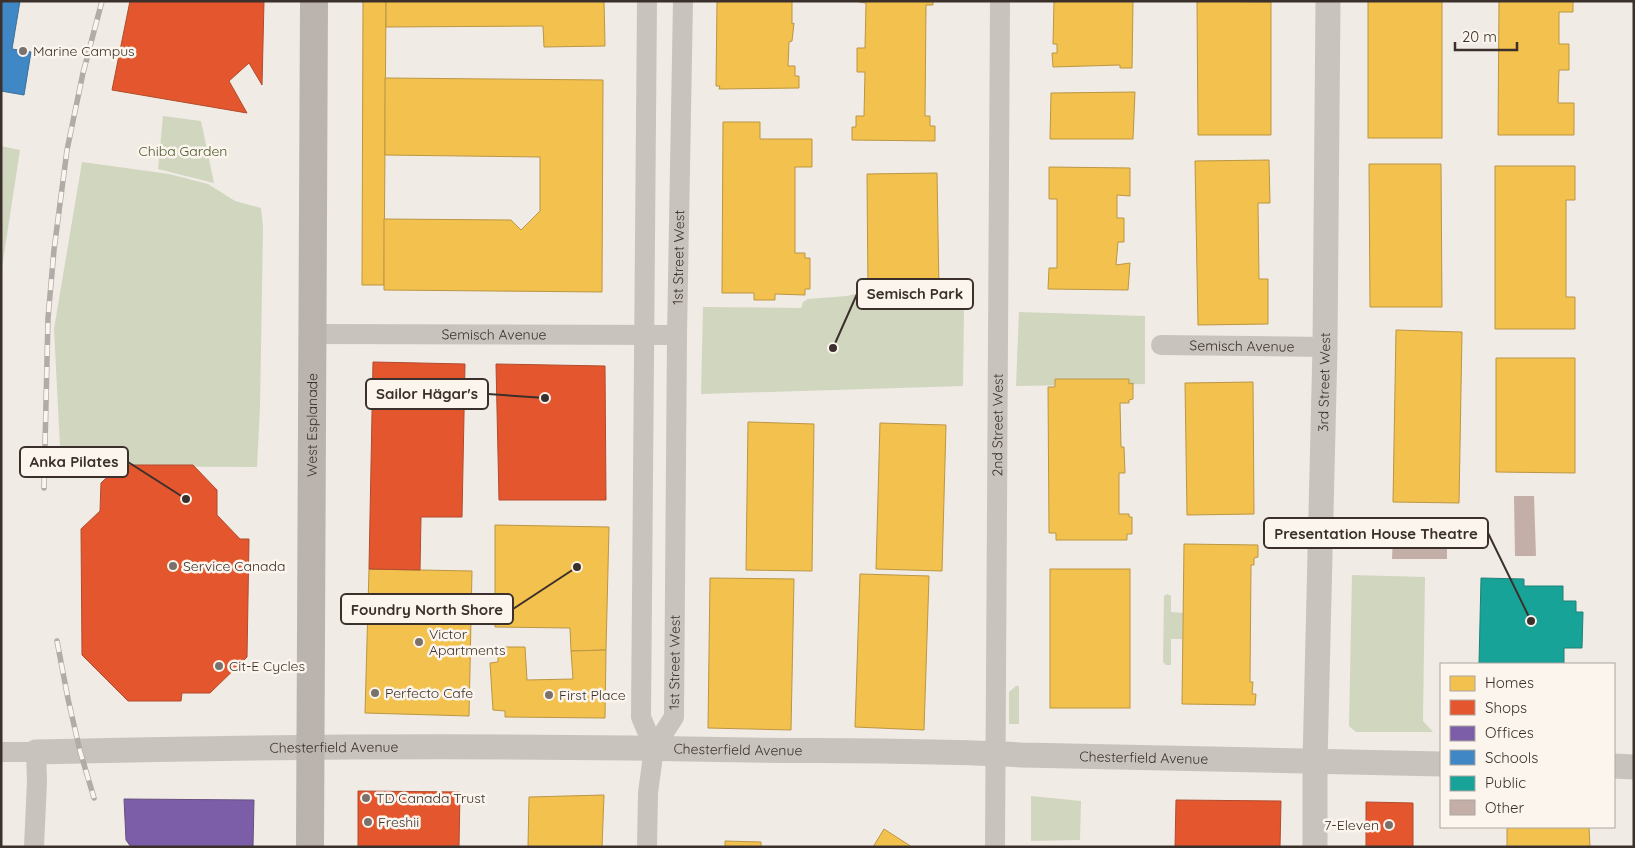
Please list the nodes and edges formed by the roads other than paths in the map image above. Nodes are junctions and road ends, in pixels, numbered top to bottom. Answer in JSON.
{"nodes":[{"id":1,"x":314,"y":1,"type":"edge"},
{"id":2,"x":647,"y":1,"type":"edge"},
{"id":3,"x":683,"y":1,"type":"edge"},
{"id":4,"x":1000,"y":1,"type":"edge"},
{"id":5,"x":1328,"y":1,"type":"edge"},
{"id":6,"x":312,"y":334,"type":"junction"},
{"id":7,"x":644,"y":335,"type":"junction"},
{"id":8,"x":677,"y":335,"type":"junction"},
{"id":9,"x":1161,"y":345,"type":"dead end"},
{"id":10,"x":1325,"y":347,"type":"junction"},
{"id":11,"x":311,"y":748,"type":"junction"},
{"id":12,"x":654,"y":748,"type":"junction"},
{"id":13,"x":1,"y":752,"type":"edge"},
{"id":14,"x":36,"y":752,"type":"junction"},
{"id":15,"x":996,"y":754,"type":"junction"},
{"id":16,"x":1315,"y":762,"type":"junction"},
{"id":17,"x":1440,"y":764,"type":"edge"},
{"id":18,"x":1615,"y":766,"type":"edge"},
{"id":19,"x":1634,"y":767,"type":"edge"},
{"id":20,"x":34,"y":847,"type":"edge"},
{"id":21,"x":310,"y":847,"type":"edge"},
{"id":22,"x":647,"y":847,"type":"edge"},
{"id":23,"x":995,"y":847,"type":"edge"},
{"id":24,"x":1315,"y":847,"type":"edge"}],
"edges":[{"from":1,"to":6,"type":"main road","name":"West Esplanade"},
{"from":2,"to":7,"type":"street"},
{"from":3,"to":8,"type":"street","name":"1st Street West"},
{"from":4,"to":15,"type":"street","name":"2nd Street West"},
{"from":5,"to":10,"type":"street","name":"3rd Street West"},
{"from":6,"to":7,"type":"street","name":"Semisch Avenue"},
{"from":6,"to":11,"type":"main road","name":"West Esplanade"},
{"from":7,"to":8,"type":"street","name":"Semisch Avenue"},
{"from":7,"to":12,"type":"street"},
{"from":8,"to":12,"type":"street","name":"1st Street West"},
{"from":9,"to":10,"type":"street","name":"Semisch Avenue"},
{"from":10,"to":16,"type":"street","name":"3rd Street West"},
{"from":11,"to":12,"type":"street","name":"Chesterfield Avenue"},
{"from":11,"to":14,"type":"street","name":"Chesterfield Avenue"},
{"from":11,"to":21,"type":"main road","name":"West Esplanade"},
{"from":12,"to":15,"type":"street","name":"Chesterfield Avenue"},
{"from":12,"to":22,"type":"street"},
{"from":13,"to":14,"type":"street"},
{"from":14,"to":20,"type":"street"},
{"from":15,"to":16,"type":"street","name":"Chesterfield Avenue"},
{"from":15,"to":23,"type":"street","name":"2nd Street West"},
{"from":16,"to":17,"type":"street","name":"Chesterfield Avenue"},
{"from":16,"to":24,"type":"street","name":"3rd Street West"},
{"from":18,"to":19,"type":"street"}]}
